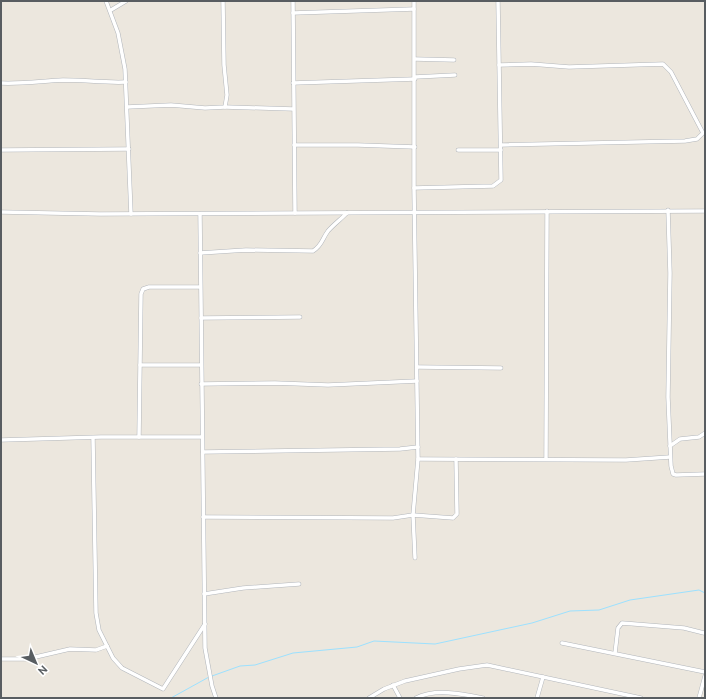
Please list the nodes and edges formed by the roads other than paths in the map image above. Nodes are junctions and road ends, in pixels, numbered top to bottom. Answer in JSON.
{"nodes":[{"id":1,"x":106,"y":1,"type":"edge"},
{"id":2,"x":126,"y":1,"type":"edge"},
{"id":3,"x":223,"y":1,"type":"edge"},
{"id":4,"x":293,"y":1,"type":"edge"},
{"id":5,"x":414,"y":1,"type":"edge"},
{"id":6,"x":498,"y":1,"type":"edge"},
{"id":7,"x":414,"y":9,"type":"junction"},
{"id":8,"x":111,"y":10,"type":"junction"},
{"id":9,"x":293,"y":13,"type":"junction"},
{"id":10,"x":415,"y":59,"type":"junction"},
{"id":11,"x":454,"y":60,"type":"dead end"},
{"id":12,"x":499,"y":64,"type":"junction"},
{"id":13,"x":455,"y":76,"type":"dead end"},
{"id":14,"x":415,"y":78,"type":"junction"},
{"id":15,"x":126,"y":82,"type":"junction"},
{"id":16,"x":1,"y":83,"type":"edge"},
{"id":17,"x":293,"y":83,"type":"junction"},
{"id":18,"x":127,"y":107,"type":"junction"},
{"id":19,"x":225,"y":107,"type":"junction"},
{"id":20,"x":293,"y":109,"type":"junction"},
{"id":21,"x":294,"y":145,"type":"junction"},
{"id":22,"x":501,"y":145,"type":"junction"},
{"id":23,"x":415,"y":147,"type":"junction"},
{"id":24,"x":129,"y":149,"type":"junction"},
{"id":25,"x":1,"y":150,"type":"edge"},
{"id":26,"x":458,"y":150,"type":"dead end"},
{"id":27,"x":501,"y":150,"type":"junction"},
{"id":28,"x":414,"y":188,"type":"junction"},
{"id":29,"x":668,"y":210,"type":"junction"},
{"id":30,"x":547,"y":211,"type":"junction"},
{"id":31,"x":705,"y":211,"type":"edge"},
{"id":32,"x":1,"y":212,"type":"edge"},
{"id":33,"x":415,"y":212,"type":"junction"},
{"id":34,"x":295,"y":213,"type":"junction"},
{"id":35,"x":131,"y":214,"type":"junction"},
{"id":36,"x":200,"y":214,"type":"junction"},
{"id":37,"x":347,"y":214,"type":"junction"},
{"id":38,"x":200,"y":253,"type":"junction"},
{"id":39,"x":200,"y":287,"type":"junction"},
{"id":40,"x":300,"y":317,"type":"dead end"},
{"id":41,"x":201,"y":318,"type":"junction"},
{"id":42,"x":201,"y":364,"type":"junction"},
{"id":43,"x":140,"y":365,"type":"junction"},
{"id":44,"x":417,"y":367,"type":"junction"},
{"id":45,"x":501,"y":368,"type":"dead end"},
{"id":46,"x":417,"y":381,"type":"junction"},
{"id":47,"x":201,"y":384,"type":"junction"},
{"id":48,"x":705,"y":433,"type":"edge"},
{"id":49,"x":139,"y":437,"type":"junction"},
{"id":50,"x":202,"y":437,"type":"junction"},
{"id":51,"x":93,"y":438,"type":"junction"},
{"id":52,"x":1,"y":440,"type":"edge"},
{"id":53,"x":670,"y":446,"type":"junction"},
{"id":54,"x":418,"y":447,"type":"junction"},
{"id":55,"x":203,"y":452,"type":"junction"},
{"id":56,"x":670,"y":457,"type":"junction"},
{"id":57,"x":546,"y":458,"type":"junction"},
{"id":58,"x":418,"y":459,"type":"junction"},
{"id":59,"x":456,"y":459,"type":"junction"},
{"id":60,"x":705,"y":474,"type":"edge"},
{"id":61,"x":413,"y":514,"type":"junction"},
{"id":62,"x":202,"y":517,"type":"junction"},
{"id":63,"x":415,"y":558,"type":"dead end"},
{"id":64,"x":299,"y":584,"type":"dead end"},
{"id":65,"x":204,"y":594,"type":"junction"},
{"id":66,"x":205,"y":624,"type":"junction"},
{"id":67,"x":704,"y":633,"type":"dead end"},
{"id":68,"x":562,"y":643,"type":"dead end"},
{"id":69,"x":107,"y":646,"type":"junction"},
{"id":70,"x":615,"y":653,"type":"junction"},
{"id":71,"x":1,"y":659,"type":"edge"},
{"id":72,"x":705,"y":672,"type":"edge"},
{"id":73,"x":705,"y":676,"type":"edge"},
{"id":74,"x":543,"y":677,"type":"junction"},
{"id":75,"x":393,"y":685,"type":"junction"},
{"id":76,"x":216,"y":698,"type":"edge"},
{"id":77,"x":369,"y":698,"type":"edge"},
{"id":78,"x":400,"y":698,"type":"edge"},
{"id":79,"x":416,"y":698,"type":"edge"},
{"id":80,"x":483,"y":698,"type":"edge"},
{"id":81,"x":537,"y":698,"type":"edge"},
{"id":82,"x":641,"y":698,"type":"edge"},
{"id":83,"x":699,"y":698,"type":"edge"}],
"edges":[{"from":1,"to":8,"type":"street"},
{"from":2,"to":8,"type":"street"},
{"from":3,"to":19,"type":"street"},
{"from":4,"to":9,"type":"street"},
{"from":5,"to":7,"type":"street"},
{"from":6,"to":12,"type":"street"},
{"from":7,"to":9,"type":"street"},
{"from":7,"to":10,"type":"street"},
{"from":8,"to":15,"type":"street"},
{"from":9,"to":17,"type":"street"},
{"from":10,"to":11,"type":"street"},
{"from":10,"to":14,"type":"street"},
{"from":12,"to":22,"type":"street"},
{"from":12,"to":22,"type":"street"},
{"from":13,"to":14,"type":"street"},
{"from":14,"to":17,"type":"street"},
{"from":14,"to":23,"type":"street"},
{"from":15,"to":16,"type":"street"},
{"from":15,"to":18,"type":"street"},
{"from":17,"to":20,"type":"street"},
{"from":18,"to":19,"type":"street"},
{"from":18,"to":24,"type":"street"},
{"from":19,"to":20,"type":"street"},
{"from":20,"to":21,"type":"street"},
{"from":21,"to":23,"type":"street"},
{"from":21,"to":34,"type":"street"},
{"from":22,"to":27,"type":"street"},
{"from":23,"to":28,"type":"street"},
{"from":24,"to":25,"type":"street"},
{"from":24,"to":35,"type":"street"},
{"from":26,"to":27,"type":"street"},
{"from":27,"to":28,"type":"street"},
{"from":28,"to":33,"type":"street"},
{"from":29,"to":30,"type":"street"},
{"from":29,"to":31,"type":"street"},
{"from":29,"to":53,"type":"street"},
{"from":30,"to":33,"type":"street"},
{"from":30,"to":57,"type":"street"},
{"from":32,"to":35,"type":"street"},
{"from":33,"to":37,"type":"street"},
{"from":33,"to":44,"type":"street"},
{"from":34,"to":36,"type":"street"},
{"from":34,"to":37,"type":"street"},
{"from":35,"to":36,"type":"street"},
{"from":36,"to":38,"type":"street"},
{"from":37,"to":38,"type":"street"},
{"from":38,"to":39,"type":"street"},
{"from":39,"to":41,"type":"street"},
{"from":39,"to":43,"type":"street"},
{"from":40,"to":41,"type":"street"},
{"from":41,"to":42,"type":"street"},
{"from":42,"to":43,"type":"street"},
{"from":42,"to":47,"type":"street"},
{"from":43,"to":49,"type":"street"},
{"from":44,"to":45,"type":"street"},
{"from":44,"to":46,"type":"street"},
{"from":46,"to":47,"type":"street"},
{"from":46,"to":54,"type":"street"},
{"from":47,"to":50,"type":"street"},
{"from":48,"to":53,"type":"street"},
{"from":49,"to":50,"type":"street"},
{"from":49,"to":51,"type":"street"},
{"from":50,"to":55,"type":"street"},
{"from":51,"to":52,"type":"street"},
{"from":51,"to":69,"type":"street"},
{"from":53,"to":56,"type":"street"},
{"from":54,"to":55,"type":"street"},
{"from":54,"to":58,"type":"street"},
{"from":55,"to":62,"type":"street"},
{"from":56,"to":57,"type":"street"},
{"from":56,"to":60,"type":"street"},
{"from":57,"to":59,"type":"street"},
{"from":58,"to":59,"type":"street"},
{"from":58,"to":61,"type":"street"},
{"from":59,"to":61,"type":"street"},
{"from":61,"to":62,"type":"street"},
{"from":61,"to":63,"type":"street"},
{"from":62,"to":65,"type":"street"},
{"from":64,"to":65,"type":"street"},
{"from":65,"to":66,"type":"street"},
{"from":66,"to":69,"type":"street"},
{"from":66,"to":76,"type":"street"},
{"from":67,"to":70,"type":"street"},
{"from":68,"to":70,"type":"street"},
{"from":69,"to":71,"type":"street"},
{"from":70,"to":72,"type":"street"},
{"from":73,"to":83,"type":"street"},
{"from":74,"to":75,"type":"street"},
{"from":74,"to":81,"type":"street"},
{"from":74,"to":82,"type":"street"},
{"from":75,"to":77,"type":"street"},
{"from":75,"to":78,"type":"street"},
{"from":79,"to":80,"type":"street"}]}
